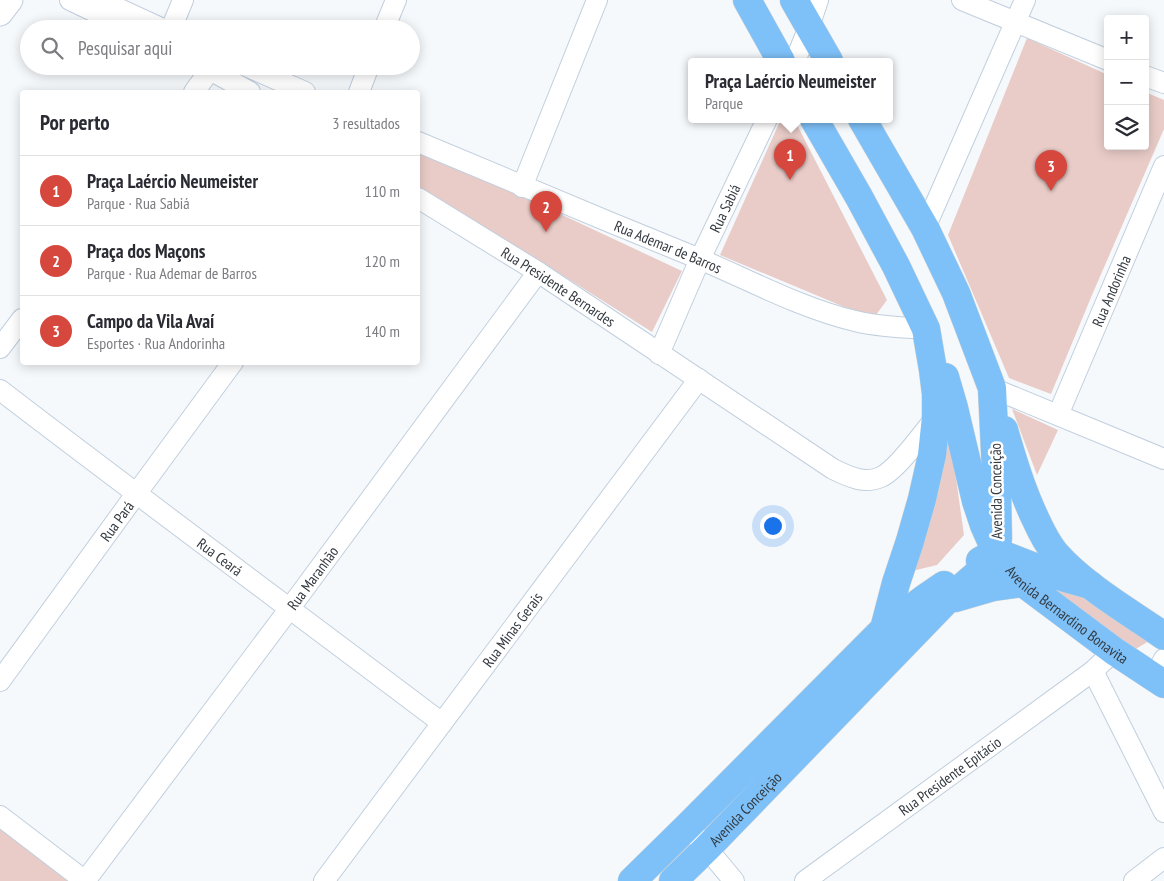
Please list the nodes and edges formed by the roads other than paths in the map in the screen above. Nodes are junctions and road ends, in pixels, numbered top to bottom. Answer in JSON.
{"nodes":[{"id":1,"x":10,"y":0,"type":"edge"},
{"id":2,"x":70,"y":0,"type":"edge"},
{"id":3,"x":100,"y":0,"type":"edge"},
{"id":4,"x":183,"y":0,"type":"edge"},
{"id":5,"x":396,"y":0,"type":"edge"},
{"id":6,"x":597,"y":0,"type":"edge"},
{"id":7,"x":747,"y":0,"type":"edge"},
{"id":8,"x":794,"y":0,"type":"edge"},
{"id":9,"x":818,"y":0,"type":"edge"},
{"id":10,"x":962,"y":0,"type":"edge"},
{"id":11,"x":1025,"y":0,"type":"edge"},
{"id":12,"x":0,"y":13,"type":"edge"},
{"id":13,"x":111,"y":20,"type":"edge"},
{"id":14,"x":143,"y":20,"type":"edge"},
{"id":15,"x":175,"y":20,"type":"edge"},
{"id":16,"x":388,"y":20,"type":"edge"},
{"id":17,"x":1015,"y":22,"type":"junction"},
{"id":18,"x":809,"y":27,"type":"junction"},
{"id":19,"x":779,"y":58,"type":"edge"},
{"id":20,"x":796,"y":58,"type":"edge"},
{"id":21,"x":827,"y":58,"type":"edge"},
{"id":22,"x":1104,"y":58,"type":"edge"},
{"id":23,"x":205,"y":75,"type":"edge"},
{"id":24,"x":221,"y":75,"type":"edge"},
{"id":25,"x":266,"y":75,"type":"edge"},
{"id":26,"x":366,"y":75,"type":"edge"},
{"id":27,"x":1149,"y":77,"type":"edge"},
{"id":28,"x":1164,"y":83,"type":"edge"},
{"id":29,"x":195,"y":90,"type":"edge"},
{"id":30,"x":247,"y":90,"type":"edge"},
{"id":31,"x":300,"y":90,"type":"edge"},
{"id":32,"x":360,"y":90,"type":"edge"},
{"id":33,"x":765,"y":123,"type":"edge"},
{"id":34,"x":816,"y":123,"type":"edge"},
{"id":35,"x":864,"y":123,"type":"edge"},
{"id":36,"x":420,"y":143,"type":"edge"},
{"id":37,"x":1164,"y":166,"type":"edge"},
{"id":38,"x":522,"y":187,"type":"junction"},
{"id":39,"x":420,"y":199,"type":"edge"},
{"id":40,"x":925,"y":228,"type":"junction"},
{"id":41,"x":700,"y":259,"type":"junction"},
{"id":42,"x":538,"y":272,"type":"junction"},
{"id":43,"x":20,"y":322,"type":"edge"},
{"id":44,"x":926,"y":329,"type":"junction"},
{"id":45,"x":0,"y":348,"type":"edge"},
{"id":46,"x":659,"y":354,"type":"junction"},
{"id":47,"x":231,"y":365,"type":"edge"},
{"id":48,"x":699,"y":379,"type":"junction"},
{"id":49,"x":992,"y":388,"type":"junction"},
{"id":50,"x":0,"y":390,"type":"edge"},
{"id":51,"x":1058,"y":415,"type":"junction"},
{"id":52,"x":936,"y":417,"type":"junction"},
{"id":53,"x":1164,"y":459,"type":"edge"},
{"id":54,"x":136,"y":494,"type":"junction"},
{"id":55,"x":996,"y":552,"type":"junction"},
{"id":56,"x":1023,"y":583,"type":"junction"},
{"id":57,"x":1090,"y":585,"type":"junction"},
{"id":58,"x":946,"y":601,"type":"junction"},
{"id":59,"x":290,"y":608,"type":"junction"},
{"id":60,"x":884,"y":629,"type":"junction"},
{"id":61,"x":1164,"y":636,"type":"edge"},
{"id":62,"x":1114,"y":651,"type":"junction"},
{"id":63,"x":1093,"y":671,"type":"junction"},
{"id":64,"x":1161,"y":674,"type":"edge"},
{"id":65,"x":0,"y":681,"type":"edge"},
{"id":66,"x":442,"y":723,"type":"junction"},
{"id":67,"x":1164,"y":812,"type":"edge"},
{"id":68,"x":0,"y":816,"type":"edge"},
{"id":69,"x":688,"y":826,"type":"junction"},
{"id":70,"x":707,"y":848,"type":"junction"},
{"id":71,"x":1164,"y":858,"type":"edge"},
{"id":72,"x":85,"y":881,"type":"edge"},
{"id":73,"x":324,"y":881,"type":"edge"},
{"id":74,"x":632,"y":881,"type":"edge"},
{"id":75,"x":673,"y":881,"type":"edge"},
{"id":76,"x":734,"y":881,"type":"edge"},
{"id":77,"x":805,"y":881,"type":"edge"},
{"id":78,"x":1134,"y":881,"type":"edge"}],
"edges":[{"from":1,"to":12,"type":"street"},
{"from":2,"to":13,"type":"street"},
{"from":3,"to":14,"type":"street"},
{"from":4,"to":15,"type":"street"},
{"from":5,"to":16,"type":"street"},
{"from":6,"to":38,"type":"street"},
{"from":7,"to":19,"type":"main road"},
{"from":8,"to":18,"type":"main road"},
{"from":9,"to":18,"type":"street"},
{"from":10,"to":17,"type":"street"},
{"from":11,"to":17,"type":"street"},
{"from":17,"to":22,"type":"street"},
{"from":17,"to":40,"type":"street"},
{"from":18,"to":20,"type":"street"},
{"from":18,"to":21,"type":"main road"},
{"from":23,"to":29,"type":"street"},
{"from":24,"to":30,"type":"street"},
{"from":25,"to":31,"type":"street"},
{"from":26,"to":32,"type":"street"},
{"from":27,"to":28,"type":"street"},
{"from":33,"to":41,"type":"street","name":"Rua Sabiá"},
{"from":34,"to":44,"type":"main road"},
{"from":35,"to":40,"type":"main road","name":"Avenida Conceição"},
{"from":36,"to":38,"type":"street","name":"Rua Ademar de Barros"},
{"from":37,"to":51,"type":"street","name":"Rua Andorinha"},
{"from":38,"to":41,"type":"street","name":"Rua Ademar de Barros"},
{"from":39,"to":42,"type":"street","name":"Rua Presidente Bernardes"},
{"from":40,"to":49,"type":"main road","name":"Avenida Conceição"},
{"from":41,"to":44,"type":"street","name":"Rua Ademar de Barros"},
{"from":41,"to":46,"type":"street","name":"Rua Sabiá"},
{"from":42,"to":46,"type":"street","name":"Rua Presidente Bernardes"},
{"from":42,"to":59,"type":"street","name":"Rua Maranhão"},
{"from":43,"to":45,"type":"street"},
{"from":44,"to":52,"type":"main road"},
{"from":44,"to":55,"type":"main road","name":"Avenida Bernardino Bonavita"},
{"from":46,"to":48,"type":"street","name":"Rua Presidente Bernardes"},
{"from":47,"to":54,"type":"street","name":"Rua Pará"},
{"from":48,"to":52,"type":"street","name":"Rua Presidente Bernardes"},
{"from":48,"to":66,"type":"street","name":"Rua Minas Gerais"},
{"from":49,"to":51,"type":"street"},
{"from":49,"to":55,"type":"main road","name":"Avenida Conceição"},
{"from":49,"to":57,"type":"main road"},
{"from":50,"to":54,"type":"street","name":"Rua Ceará"},
{"from":51,"to":53,"type":"street"},
{"from":52,"to":60,"type":"main road"},
{"from":54,"to":59,"type":"street","name":"Rua Ceará"},
{"from":54,"to":65,"type":"street","name":"Rua Pará"},
{"from":55,"to":56,"type":"main road","name":"Avenida Bernardino Bonavita"},
{"from":55,"to":57,"type":"main road"},
{"from":55,"to":58,"type":"main road","name":"Avenida Conceição"},
{"from":55,"to":60,"type":"main road","name":"Avenida Conceição"},
{"from":56,"to":58,"type":"main road"},
{"from":56,"to":62,"type":"main road","name":"Avenida Bernardino Bonavita"},
{"from":57,"to":61,"type":"main road"},
{"from":58,"to":70,"type":"main road","name":"Avenida Conceição"},
{"from":59,"to":66,"type":"street","name":"Rua Ceará"},
{"from":59,"to":72,"type":"street","name":"Rua Maranhão"},
{"from":60,"to":69,"type":"main road","name":"Avenida Conceição"},
{"from":62,"to":63,"type":"street","name":"Rua Presidente Epitácio"},
{"from":62,"to":64,"type":"main road","name":"Avenida Bernardino Bonavita"},
{"from":63,"to":67,"type":"street"},
{"from":63,"to":77,"type":"street","name":"Rua Presidente Epitácio"},
{"from":66,"to":73,"type":"street","name":"Rua Minas Gerais"},
{"from":68,"to":72,"type":"street"},
{"from":69,"to":70,"type":"street"},
{"from":69,"to":74,"type":"main road","name":"Avenida Conceição"},
{"from":70,"to":75,"type":"main road","name":"Avenida Conceição"},
{"from":70,"to":76,"type":"street"},
{"from":71,"to":78,"type":"street"}]}
